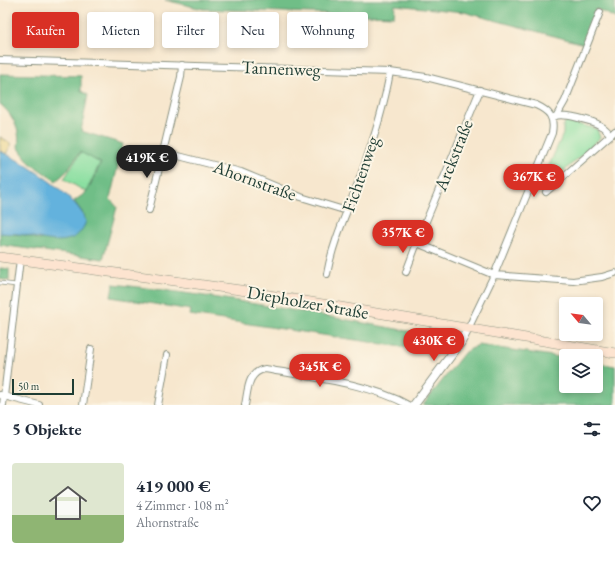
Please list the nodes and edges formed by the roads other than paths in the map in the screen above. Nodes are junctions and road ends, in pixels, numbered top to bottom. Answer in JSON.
{"nodes":[{"id":1,"x":600,"y":12,"type":"dead end"},
{"id":2,"x":0,"y":60,"type":"edge"},
{"id":3,"x":182,"y":65,"type":"junction"},
{"id":4,"x":390,"y":72,"type":"junction"},
{"id":5,"x":480,"y":90,"type":"junction"},
{"id":6,"x":555,"y":117,"type":"junction"},
{"id":7,"x":613,"y":133,"type":"edge"},
{"id":8,"x":163,"y":152,"type":"junction"},
{"id":9,"x":546,"y":192,"type":"dead end"},
{"id":10,"x":149,"y":210,"type":"dead end"},
{"id":11,"x":347,"y":212,"type":"junction"},
{"id":12,"x":417,"y":243,"type":"junction"},
{"id":13,"x":0,"y":257,"type":"edge"},
{"id":14,"x":20,"y":259,"type":"junction"},
{"id":15,"x":406,"y":272,"type":"dead end"},
{"id":16,"x":615,"y":273,"type":"edge"},
{"id":17,"x":327,"y":274,"type":"dead end"},
{"id":18,"x":494,"y":275,"type":"junction"},
{"id":19,"x":0,"y":282,"type":"edge"},
{"id":20,"x":16,"y":285,"type":"junction"},
{"id":21,"x":468,"y":329,"type":"junction"},
{"id":22,"x":91,"y":349,"type":"dead end"},
{"id":23,"x":615,"y":353,"type":"edge"},
{"id":24,"x":167,"y":355,"type":"dead end"},
{"id":25,"x":2,"y":396,"type":"edge"},
{"id":26,"x":4,"y":405,"type":"edge"},
{"id":27,"x":39,"y":405,"type":"edge"},
{"id":28,"x":83,"y":405,"type":"edge"},
{"id":29,"x":158,"y":405,"type":"edge"},
{"id":30,"x":245,"y":405,"type":"edge"},
{"id":31,"x":408,"y":405,"type":"edge"},
{"id":32,"x":414,"y":405,"type":"edge"}],
"edges":[{"from":1,"to":6,"type":"street"},
{"from":2,"to":3,"type":"street","name":"Tannenweg"},
{"from":3,"to":4,"type":"street","name":"Tannenweg"},
{"from":3,"to":8,"type":"street"},
{"from":4,"to":5,"type":"street","name":"Tannenweg"},
{"from":4,"to":11,"type":"street","name":"Fichtenweg"},
{"from":5,"to":6,"type":"street","name":"Tannenweg"},
{"from":5,"to":12,"type":"street","name":"Arckstraße"},
{"from":6,"to":7,"type":"street"},
{"from":6,"to":18,"type":"street"},
{"from":7,"to":9,"type":"street"},
{"from":8,"to":10,"type":"street"},
{"from":8,"to":11,"type":"street","name":"Ahornstraße"},
{"from":11,"to":17,"type":"street","name":"Fichtenweg"},
{"from":12,"to":15,"type":"street","name":"Arckstraße"},
{"from":12,"to":18,"type":"street"},
{"from":13,"to":14,"type":"main road","name":"Diepholzer Straße"},
{"from":14,"to":20,"type":"street"},
{"from":14,"to":21,"type":"main road","name":"Diepholzer Straße"},
{"from":16,"to":18,"type":"street"},
{"from":18,"to":21,"type":"street"},
{"from":19,"to":20,"type":"lane"},
{"from":20,"to":25,"type":"street"},
{"from":21,"to":23,"type":"main road","name":"Diepholzer Straße"},
{"from":21,"to":32,"type":"street"},
{"from":22,"to":28,"type":"street"},
{"from":24,"to":29,"type":"street"},
{"from":25,"to":26,"type":"street"},
{"from":25,"to":27,"type":"street"},
{"from":30,"to":31,"type":"street"}]}
